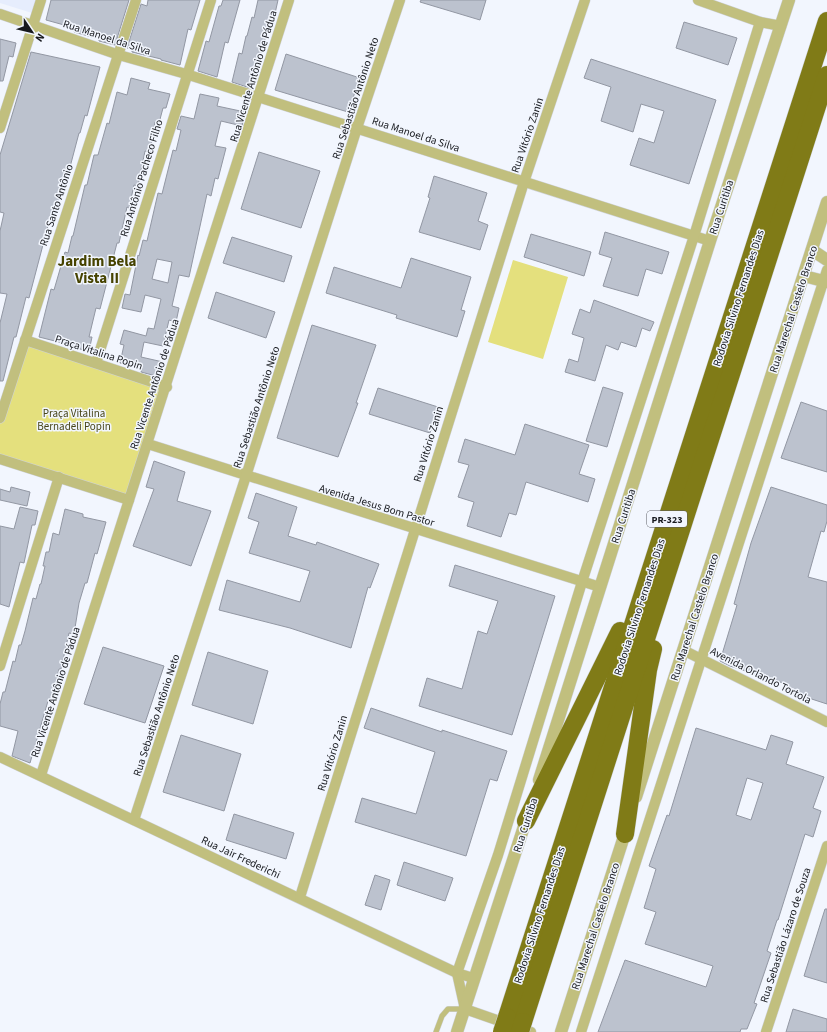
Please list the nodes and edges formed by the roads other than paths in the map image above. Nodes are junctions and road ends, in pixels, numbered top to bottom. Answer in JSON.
{"nodes":[{"id":1,"x":40,"y":0,"type":"edge"},
{"id":2,"x":136,"y":0,"type":"edge"},
{"id":3,"x":211,"y":0,"type":"edge"},
{"id":4,"x":289,"y":0,"type":"edge"},
{"id":5,"x":400,"y":0,"type":"edge"},
{"id":6,"x":585,"y":0,"type":"edge"},
{"id":7,"x":698,"y":0,"type":"edge"},
{"id":8,"x":789,"y":0,"type":"edge"},
{"id":9,"x":0,"y":14,"type":"edge"},
{"id":10,"x":827,"y":21,"type":"edge"},
{"id":11,"x":760,"y":22,"type":"junction"},
{"id":12,"x":33,"y":25,"type":"junction"},
{"id":13,"x":781,"y":26,"type":"junction"},
{"id":14,"x":119,"y":54,"type":"junction"},
{"id":15,"x":186,"y":74,"type":"junction"},
{"id":16,"x":827,"y":75,"type":"edge"},
{"id":17,"x":259,"y":97,"type":"junction"},
{"id":18,"x":0,"y":128,"type":"edge"},
{"id":19,"x":357,"y":128,"type":"junction"},
{"id":20,"x":524,"y":182,"type":"junction"},
{"id":21,"x":827,"y":202,"type":"edge"},
{"id":22,"x":694,"y":236,"type":"junction"},
{"id":23,"x":710,"y":241,"type":"junction"},
{"id":24,"x":812,"y":250,"type":"junction"},
{"id":25,"x":827,"y":260,"type":"edge"},
{"id":26,"x":804,"y":276,"type":"junction"},
{"id":27,"x":826,"y":278,"type":"edge"},
{"id":28,"x":24,"y":340,"type":"junction"},
{"id":29,"x":96,"y":363,"type":"junction"},
{"id":30,"x":167,"y":387,"type":"junction"},
{"id":31,"x":3,"y":398,"type":"edge"},
{"id":32,"x":0,"y":418,"type":"edge"},
{"id":33,"x":148,"y":444,"type":"junction"},
{"id":34,"x":0,"y":459,"type":"edge"},
{"id":35,"x":246,"y":476,"type":"junction"},
{"id":36,"x":59,"y":477,"type":"junction"},
{"id":37,"x":129,"y":500,"type":"junction"},
{"id":38,"x":414,"y":529,"type":"junction"},
{"id":39,"x":672,"y":530,"type":"junction"},
{"id":40,"x":582,"y":582,"type":"junction"},
{"id":41,"x":600,"y":586,"type":"junction"},
{"id":42,"x":683,"y":650,"type":"junction"},
{"id":43,"x":701,"y":658,"type":"junction"},
{"id":44,"x":0,"y":666,"type":"edge"},
{"id":45,"x":827,"y":722,"type":"edge"},
{"id":46,"x":0,"y":757,"type":"edge"},
{"id":47,"x":41,"y":775,"type":"junction"},
{"id":48,"x":134,"y":820,"type":"junction"},
{"id":49,"x":526,"y":821,"type":"junction"},
{"id":50,"x":624,"y":834,"type":"junction"},
{"id":51,"x":827,"y":846,"type":"edge"},
{"id":52,"x":498,"y":855,"type":"junction"},
{"id":53,"x":513,"y":859,"type":"junction"},
{"id":54,"x":300,"y":897,"type":"junction"},
{"id":55,"x":457,"y":973,"type":"junction"},
{"id":56,"x":473,"y":978,"type":"junction"},
{"id":57,"x":465,"y":1009,"type":"junction"},
{"id":58,"x":516,"y":1027,"type":"edge"},
{"id":59,"x":436,"y":1032,"type":"edge"},
{"id":60,"x":457,"y":1032,"type":"edge"},
{"id":61,"x":561,"y":1032,"type":"edge"},
{"id":62,"x":581,"y":1032,"type":"edge"},
{"id":63,"x":766,"y":1032,"type":"edge"}],
"edges":[{"from":1,"to":12,"type":"street"},
{"from":2,"to":14,"type":"street","name":"Rua Santo Antônio"},
{"from":3,"to":15,"type":"street","name":"Rua Antônio Pacheco Filho"},
{"from":4,"to":17,"type":"street","name":"Rua Vicente Antônio de Pádua"},
{"from":5,"to":19,"type":"street","name":"Rua Sebastião Antônio Neto"},
{"from":6,"to":20,"type":"street","name":"Rua Vitório Zanin"},
{"from":7,"to":11,"type":"street"},
{"from":8,"to":13,"type":"street","name":"Rua Curitiba"},
{"from":9,"to":12,"type":"street","name":"Rua Manoel da Silva"},
{"from":10,"to":39,"type":"highway","name":"Rodovia Silvino Fernandes Dias","number":"PR-323"},
{"from":11,"to":13,"type":"street"},
{"from":11,"to":22,"type":"street","name":"Rua Curitiba"},
{"from":12,"to":14,"type":"street","name":"Rua Manoel da Silva"},
{"from":12,"to":18,"type":"street"},
{"from":13,"to":23,"type":"street","name":"Rua Curitiba"},
{"from":14,"to":15,"type":"street","name":"Rua Manoel da Silva"},
{"from":14,"to":28,"type":"street","name":"Rua Santo Antônio"},
{"from":15,"to":17,"type":"street","name":"Rua Manoel da Silva"},
{"from":15,"to":29,"type":"street","name":"Rua Antônio Pacheco Filho"},
{"from":16,"to":39,"type":"highway","name":"Rodovia Silvino Fernandes Dias","number":"PR-323"},
{"from":17,"to":19,"type":"street","name":"Rua Manoel da Silva"},
{"from":17,"to":30,"type":"street","name":"Rua Vicente Antônio de Pádua"},
{"from":19,"to":20,"type":"street","name":"Rua Manoel da Silva"},
{"from":19,"to":35,"type":"street","name":"Rua Sebastião Antônio Neto"},
{"from":20,"to":22,"type":"street","name":"Rua Manoel da Silva"},
{"from":20,"to":38,"type":"street","name":"Rua Vitório Zanin"},
{"from":21,"to":24,"type":"street","name":"Rua Marechal Castelo Branco"},
{"from":22,"to":23,"type":"street","name":"Rua Manoel da Silva"},
{"from":22,"to":40,"type":"street","name":"Rua Curitiba"},
{"from":23,"to":41,"type":"street","name":"Rua Curitiba"},
{"from":24,"to":25,"type":"street"},
{"from":24,"to":26,"type":"street","name":"Rua Marechal Castelo Branco"},
{"from":26,"to":27,"type":"street"},
{"from":26,"to":42,"type":"street","name":"Rua Marechal Castelo Branco"},
{"from":27,"to":43,"type":"street","name":"Rua Marechal Castelo Branco"},
{"from":28,"to":29,"type":"street","name":"Praça Vitalina Popin"},
{"from":28,"to":31,"type":"street","name":"Rua Santo Antônio"},
{"from":29,"to":30,"type":"street","name":"Praça Vitalina Popin"},
{"from":30,"to":33,"type":"street","name":"Rua Vicente Antônio de Pádua"},
{"from":31,"to":32,"type":"street","name":"Rua Santo Antônio"},
{"from":33,"to":35,"type":"street","name":"Avenida Jesus Bom Pastor"},
{"from":33,"to":37,"type":"street","name":"Rua Vicente Antônio de Pádua"},
{"from":34,"to":36,"type":"street"},
{"from":35,"to":38,"type":"street","name":"Avenida Jesus Bom Pastor"},
{"from":35,"to":48,"type":"street","name":"Rua Sebastião Antônio Neto"},
{"from":36,"to":37,"type":"street"},
{"from":36,"to":44,"type":"street"},
{"from":37,"to":47,"type":"street","name":"Rua Vicente Antônio de Pádua"},
{"from":38,"to":40,"type":"street","name":"Avenida Jesus Bom Pastor"},
{"from":38,"to":54,"type":"street","name":"Rua Vitório Zanin"},
{"from":39,"to":49,"type":"highway"},
{"from":39,"to":50,"type":"highway"},
{"from":39,"to":58,"type":"highway","name":"Rodovia Silvino Fernandes Dias","number":"PR-323"},
{"from":40,"to":41,"type":"street","name":"Avenida Jesus Bom Pastor"},
{"from":40,"to":52,"type":"street","name":"Rua Curitiba"},
{"from":41,"to":49,"type":"street","name":"Rua Curitiba"},
{"from":42,"to":43,"type":"street","name":"Avenida Orlando Tortola"},
{"from":42,"to":50,"type":"street","name":"Rua Marechal Castelo Branco"},
{"from":43,"to":45,"type":"street","name":"Avenida Orlando Tortola"},
{"from":43,"to":62,"type":"street","name":"Rua Marechal Castelo Branco"},
{"from":46,"to":47,"type":"street","name":"Rua Jair Frederichi"},
{"from":47,"to":48,"type":"street","name":"Rua Jair Frederichi"},
{"from":48,"to":54,"type":"street","name":"Rua Jair Frederichi"},
{"from":49,"to":53,"type":"street","name":"Rua Curitiba"},
{"from":50,"to":61,"type":"street","name":"Rua Marechal Castelo Branco"},
{"from":51,"to":63,"type":"street","name":"Rua Sebastião Lázaro de Souza"},
{"from":52,"to":53,"type":"street"},
{"from":52,"to":55,"type":"street","name":"Rua Curitiba"},
{"from":53,"to":56,"type":"street","name":"Rua Curitiba"},
{"from":54,"to":55,"type":"street","name":"Rua Jair Frederichi"},
{"from":55,"to":56,"type":"street","name":"Rua Jair Frederichi"},
{"from":55,"to":57,"type":"street"},
{"from":56,"to":57,"type":"street","name":"Rua Curitiba"},
{"from":57,"to":58,"type":"street"},
{"from":57,"to":59,"type":"lane"},
{"from":57,"to":60,"type":"street","name":"Rua Curitiba"}]}
